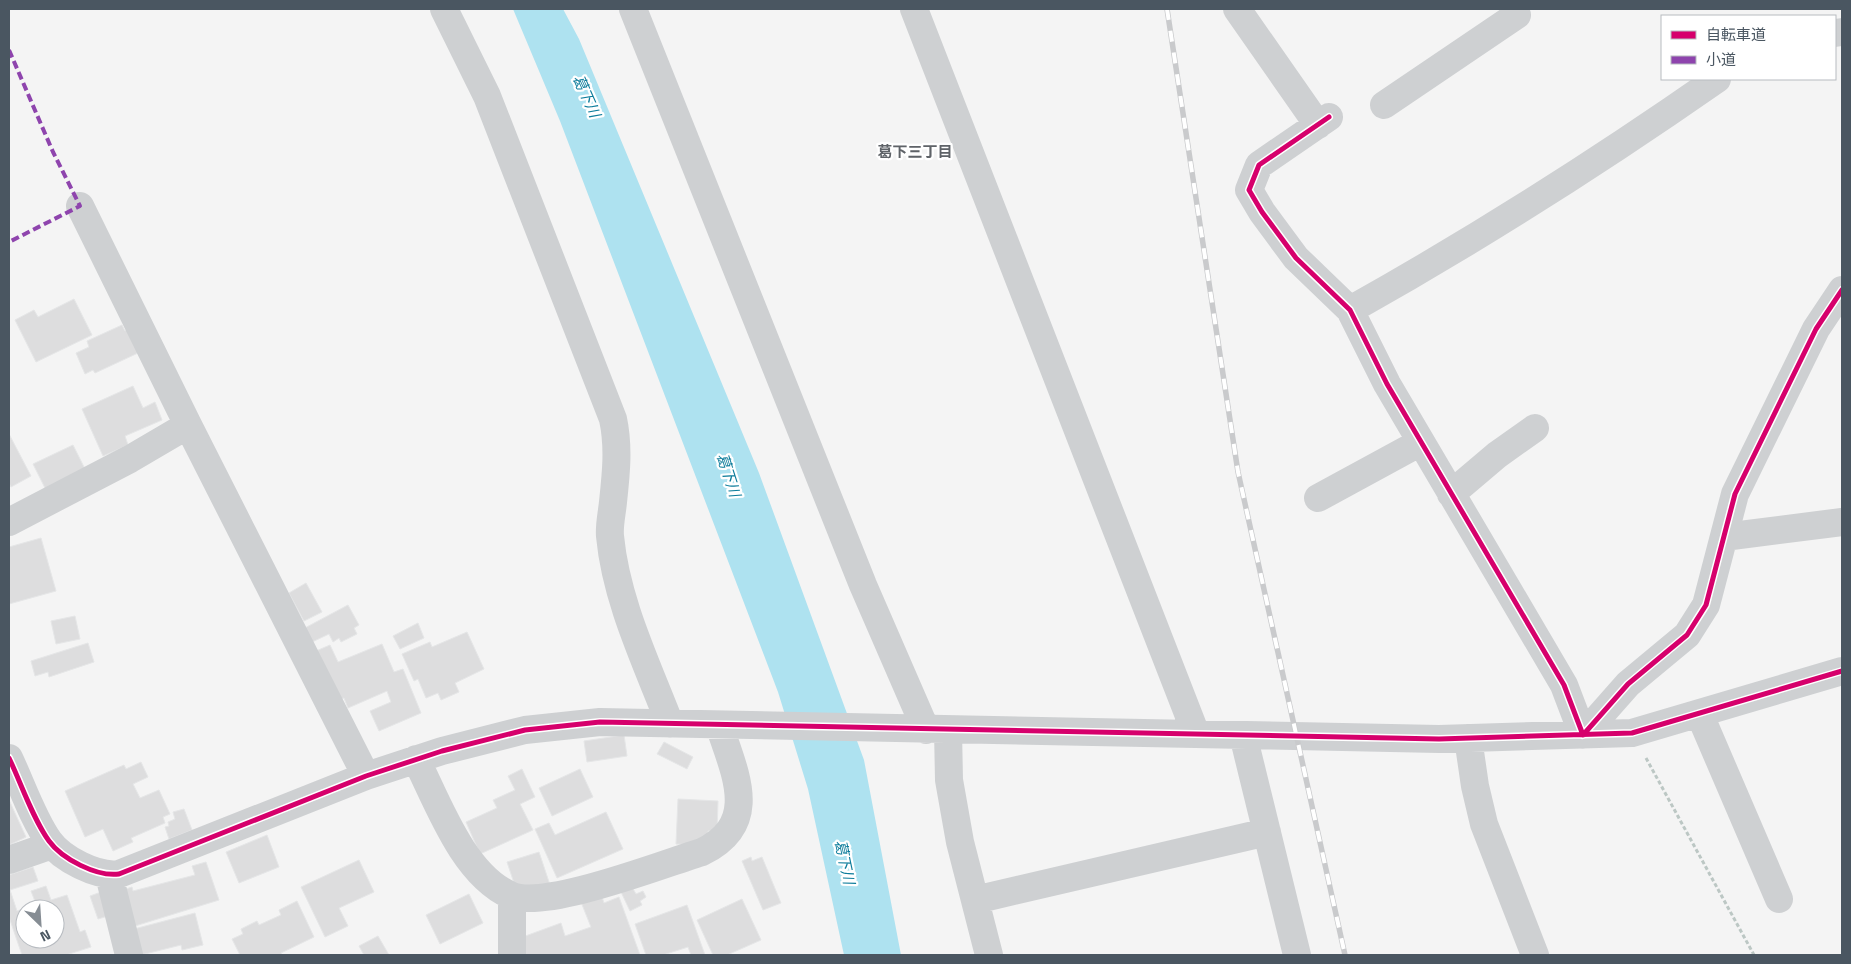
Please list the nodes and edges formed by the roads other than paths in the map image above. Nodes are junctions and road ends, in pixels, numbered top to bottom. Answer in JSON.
{"nodes":[{"id":1,"x":444,"y":9,"type":"edge"},
{"id":2,"x":633,"y":9,"type":"edge"},
{"id":3,"x":914,"y":9,"type":"edge"},
{"id":4,"x":1237,"y":9,"type":"edge"},
{"id":5,"x":1514,"y":9,"type":"edge"},
{"id":6,"x":1716,"y":80,"type":"edge"},
{"id":7,"x":1384,"y":105,"type":"dead end"},
{"id":8,"x":80,"y":206,"type":"dead end"},
{"id":9,"x":1842,"y":290,"type":"edge"},
{"id":10,"x":1350,"y":310,"type":"junction"},
{"id":11,"x":188,"y":425,"type":"junction"},
{"id":12,"x":1535,"y":428,"type":"dead end"},
{"id":13,"x":1421,"y":442,"type":"junction"},
{"id":14,"x":1452,"y":494,"type":"junction"},
{"id":15,"x":1318,"y":498,"type":"dead end"},
{"id":16,"x":9,"y":522,"type":"edge"},
{"id":17,"x":1842,"y":522,"type":"edge"},
{"id":18,"x":1724,"y":537,"type":"junction"},
{"id":19,"x":1842,"y":671,"type":"edge"},
{"id":20,"x":1700,"y":715,"type":"junction"},
{"id":21,"x":670,"y":724,"type":"junction"},
{"id":22,"x":719,"y":726,"type":"junction"},
{"id":23,"x":937,"y":730,"type":"junction"},
{"id":24,"x":1196,"y":734,"type":"junction"},
{"id":25,"x":1243,"y":735,"type":"junction"},
{"id":26,"x":1583,"y":735,"type":"junction"},
{"id":27,"x":1468,"y":738,"type":"junction"},
{"id":28,"x":9,"y":758,"type":"edge"},
{"id":29,"x":416,"y":759,"type":"junction"},
{"id":30,"x":366,"y":776,"type":"junction"},
{"id":31,"x":1267,"y":832,"type":"junction"},
{"id":32,"x":52,"y":845,"type":"junction"},
{"id":33,"x":9,"y":860,"type":"edge"},
{"id":34,"x":109,"y":875,"type":"junction"},
{"id":35,"x":512,"y":896,"type":"junction"},
{"id":36,"x":1779,"y":899,"type":"dead end"},
{"id":37,"x":975,"y":900,"type":"junction"},
{"id":38,"x":129,"y":955,"type":"edge"},
{"id":39,"x":512,"y":955,"type":"edge"},
{"id":40,"x":989,"y":955,"type":"edge"},
{"id":41,"x":1297,"y":955,"type":"edge"},
{"id":42,"x":1535,"y":955,"type":"edge"}],
"edges":[{"from":1,"to":21,"type":"street"},
{"from":2,"to":23,"type":"street"},
{"from":3,"to":24,"type":"street"},
{"from":4,"to":10,"type":"street"},
{"from":5,"to":7,"type":"street"},
{"from":6,"to":10,"type":"street"},
{"from":8,"to":11,"type":"street"},
{"from":9,"to":18,"type":"street"},
{"from":10,"to":13,"type":"street"},
{"from":11,"to":16,"type":"street"},
{"from":11,"to":30,"type":"street"},
{"from":12,"to":14,"type":"street"},
{"from":13,"to":14,"type":"street"},
{"from":13,"to":15,"type":"street"},
{"from":14,"to":26,"type":"street"},
{"from":17,"to":18,"type":"street"},
{"from":18,"to":26,"type":"street"},
{"from":19,"to":20,"type":"street"},
{"from":20,"to":26,"type":"street"},
{"from":20,"to":36,"type":"street"},
{"from":21,"to":22,"type":"street"},
{"from":21,"to":29,"type":"street"},
{"from":22,"to":23,"type":"street"},
{"from":22,"to":35,"type":"street"},
{"from":23,"to":24,"type":"street"},
{"from":23,"to":37,"type":"street"},
{"from":24,"to":25,"type":"street"},
{"from":25,"to":27,"type":"street"},
{"from":25,"to":31,"type":"street"},
{"from":26,"to":27,"type":"street"},
{"from":27,"to":42,"type":"street"},
{"from":28,"to":32,"type":"street"},
{"from":29,"to":30,"type":"street"},
{"from":29,"to":35,"type":"street"},
{"from":30,"to":34,"type":"street"},
{"from":31,"to":37,"type":"street"},
{"from":31,"to":41,"type":"street"},
{"from":32,"to":33,"type":"street"},
{"from":32,"to":34,"type":"street"},
{"from":34,"to":38,"type":"street"},
{"from":35,"to":39,"type":"street"},
{"from":37,"to":40,"type":"street"}]}
